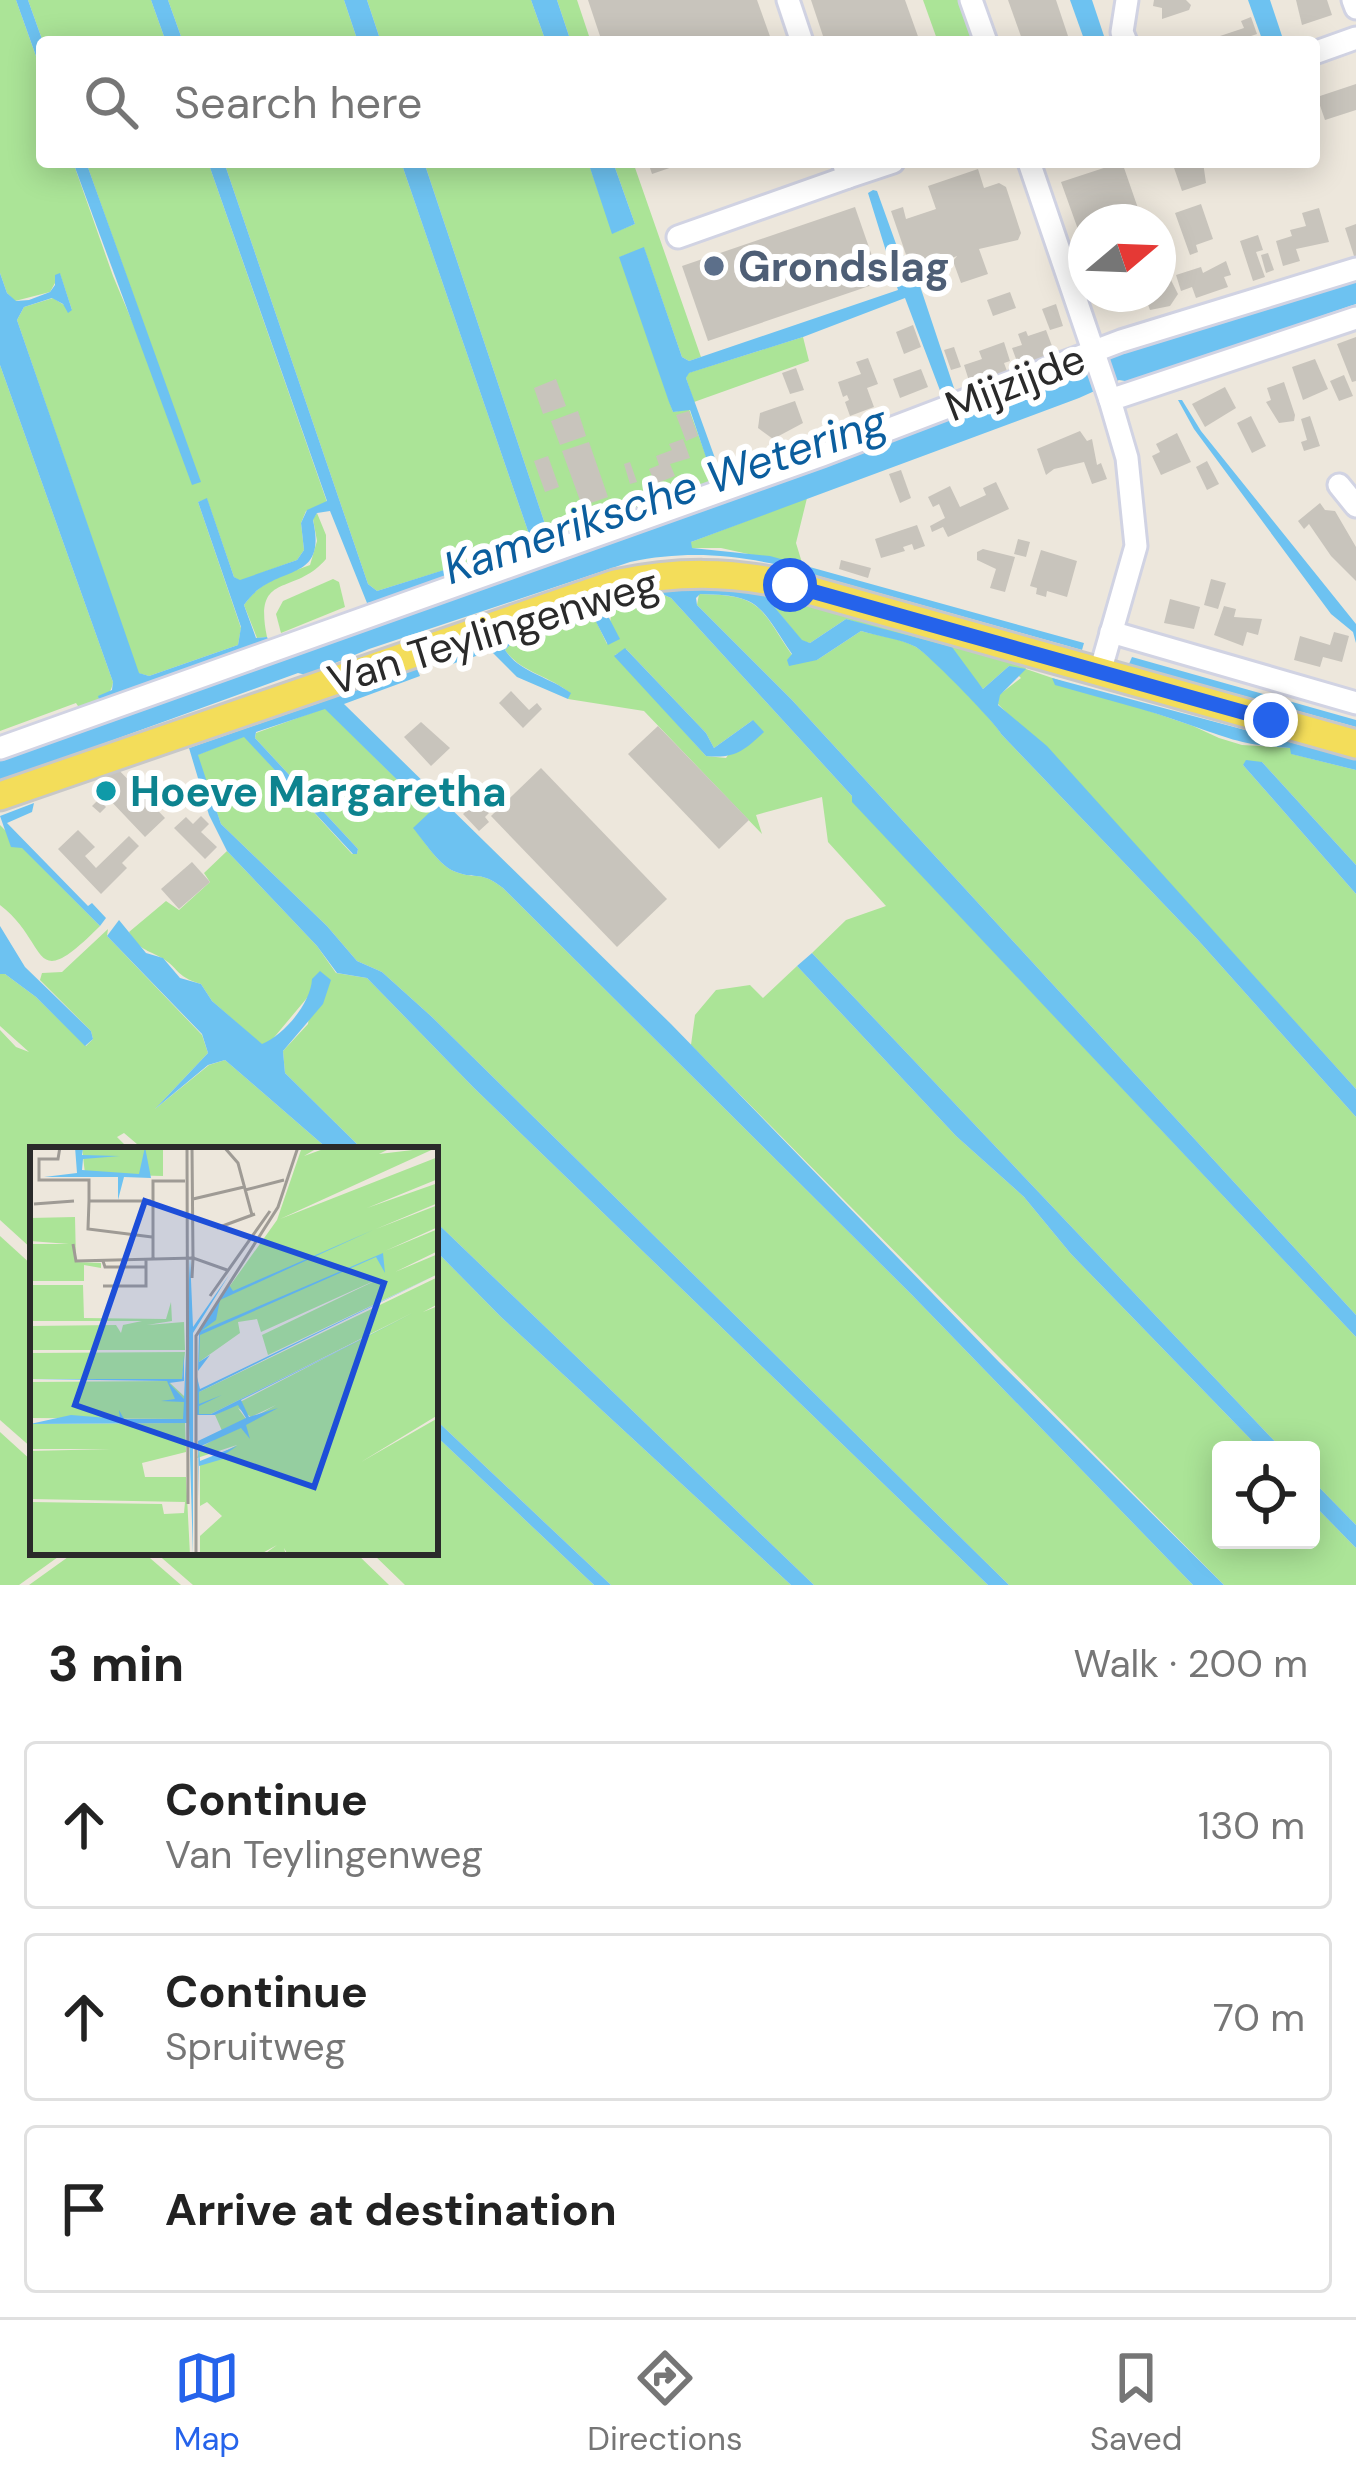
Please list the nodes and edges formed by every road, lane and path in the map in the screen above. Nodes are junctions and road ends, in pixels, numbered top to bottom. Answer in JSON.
{"nodes":[{"id":1,"x":788,"y":0,"type":"edge"},
{"id":2,"x":971,"y":0,"type":"edge"},
{"id":3,"x":1127,"y":0,"type":"edge"},
{"id":4,"x":800,"y":36,"type":"edge"},
{"id":5,"x":984,"y":36,"type":"edge"},
{"id":6,"x":1124,"y":36,"type":"edge"},
{"id":7,"x":1356,"y":38,"type":"edge"},
{"id":8,"x":1320,"y":51,"type":"edge"},
{"id":9,"x":1032,"y":168,"type":"edge"},
{"id":10,"x":846,"y":170,"type":"edge"},
{"id":11,"x":678,"y":237,"type":"dead end"},
{"id":12,"x":1356,"y":269,"type":"edge"},
{"id":13,"x":1356,"y":318,"type":"edge"},
{"id":14,"x":1094,"y":358,"type":"junction"},
{"id":15,"x":1108,"y":394,"type":"junction"},
{"id":16,"x":1339,"y":485,"type":"dead end"},
{"id":17,"x":1356,"y":506,"type":"edge"},
{"id":18,"x":1111,"y":632,"type":"junction"},
{"id":19,"x":1100,"y":672,"type":"junction"},
{"id":20,"x":1356,"y":704,"type":"edge"},
{"id":21,"x":1356,"y":744,"type":"edge"},
{"id":22,"x":0,"y":748,"type":"edge"},
{"id":23,"x":0,"y":796,"type":"edge"}],
"edges":[{"from":1,"to":4,"type":"street"},
{"from":2,"to":5,"type":"street"},
{"from":3,"to":6,"type":"street"},
{"from":7,"to":8,"type":"street"},
{"from":9,"to":14,"type":"street"},
{"from":10,"to":11,"type":"street"},
{"from":12,"to":14,"type":"street","name":"Mijzijde"},
{"from":13,"to":15,"type":"street"},
{"from":14,"to":15,"type":"street"},
{"from":14,"to":22,"type":"street","name":"Mijzijde"},
{"from":15,"to":18,"type":"street"},
{"from":16,"to":17,"type":"street"},
{"from":18,"to":19,"type":"street"},
{"from":18,"to":20,"type":"street"},
{"from":19,"to":21,"type":"main road","name":"Van Teylingenweg"},
{"from":19,"to":23,"type":"main road","name":"Van Teylingenweg"}]}
